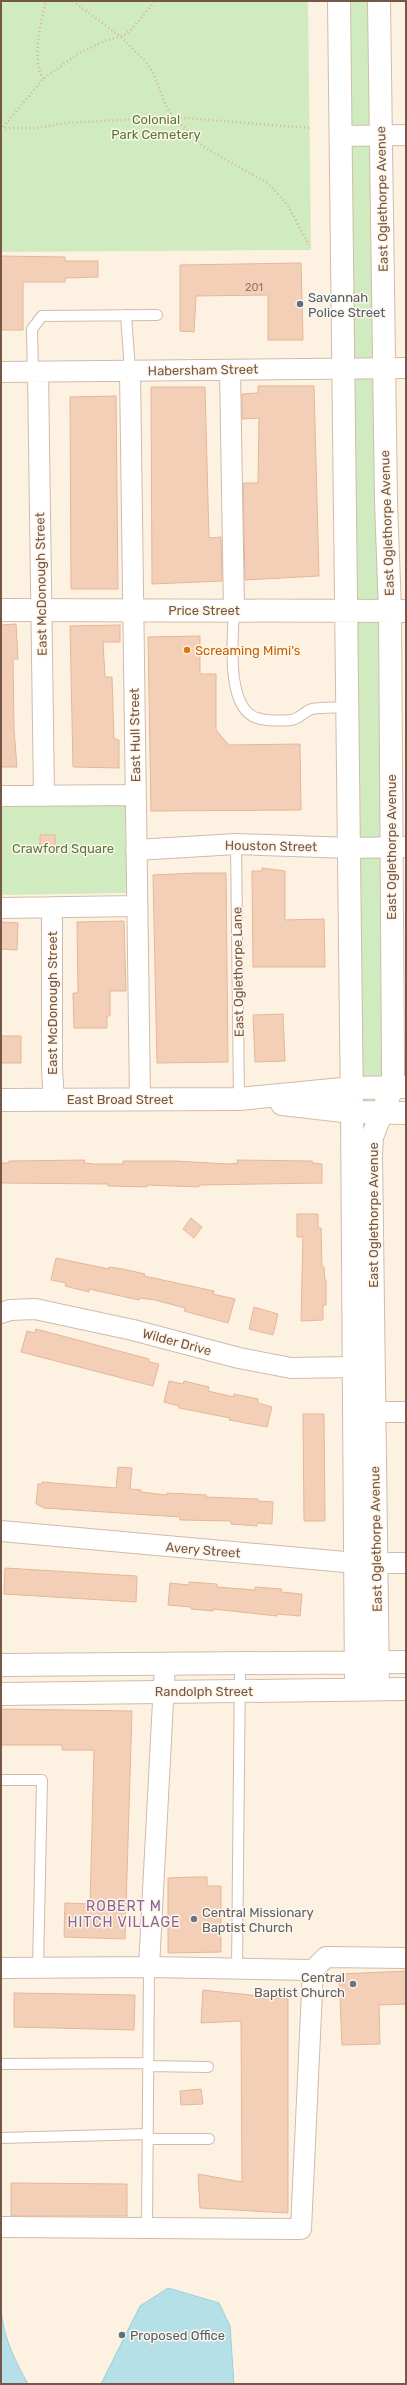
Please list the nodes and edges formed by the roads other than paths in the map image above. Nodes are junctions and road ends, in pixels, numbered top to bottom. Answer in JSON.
{"nodes":[{"id":1,"x":339,"y":1,"type":"edge"},
{"id":2,"x":379,"y":1,"type":"edge"},
{"id":3,"x":381,"y":135,"type":"junction"},
{"id":4,"x":406,"y":135,"type":"edge"},
{"id":5,"x":341,"y":136,"type":"junction"},
{"id":6,"x":126,"y":315,"type":"junction"},
{"id":7,"x":157,"y":315,"type":"dead end"},
{"id":8,"x":344,"y":368,"type":"junction"},
{"id":9,"x":384,"y":368,"type":"junction"},
{"id":10,"x":406,"y":368,"type":"edge"},
{"id":11,"x":230,"y":370,"type":"junction"},
{"id":12,"x":130,"y":371,"type":"junction"},
{"id":13,"x":1,"y":372,"type":"edge"},
{"id":14,"x":36,"y":372,"type":"junction"},
{"id":15,"x":133,"y":609,"type":"junction"},
{"id":16,"x":1,"y":610,"type":"edge"},
{"id":17,"x":41,"y":610,"type":"junction"},
{"id":18,"x":234,"y":610,"type":"junction"},
{"id":19,"x":348,"y":611,"type":"junction"},
{"id":20,"x":398,"y":611,"type":"edge"},
{"id":21,"x":349,"y":707,"type":"junction"},
{"id":22,"x":136,"y":795,"type":"junction"},
{"id":23,"x":1,"y":796,"type":"edge"},
{"id":24,"x":44,"y":796,"type":"junction"},
{"id":25,"x":236,"y":844,"type":"junction"},
{"id":26,"x":351,"y":848,"type":"junction"},
{"id":27,"x":398,"y":848,"type":"edge"},
{"id":28,"x":136,"y":850,"type":"junction"},
{"id":29,"x":137,"y":906,"type":"junction"},
{"id":30,"x":52,"y":907,"type":"junction"},
{"id":31,"x":1,"y":908,"type":"edge"},
{"id":32,"x":400,"y":1087,"type":"edge"},
{"id":33,"x":352,"y":1088,"type":"junction"},
{"id":34,"x":140,"y":1099,"type":"junction"},
{"id":35,"x":239,"y":1099,"type":"junction"},
{"id":36,"x":1,"y":1100,"type":"edge"},
{"id":37,"x":54,"y":1100,"type":"junction"},
{"id":38,"x":352,"y":1112,"type":"junction"},
{"id":39,"x":381,"y":1114,"type":"junction"},
{"id":40,"x":406,"y":1114,"type":"edge"},
{"id":41,"x":1,"y":1314,"type":"edge"},
{"id":42,"x":354,"y":1367,"type":"junction"},
{"id":43,"x":365,"y":1412,"type":"junction"},
{"id":44,"x":406,"y":1412,"type":"edge"},
{"id":45,"x":1,"y":1531,"type":"edge"},
{"id":46,"x":366,"y":1563,"type":"junction"},
{"id":47,"x":406,"y":1563,"type":"edge"},
{"id":48,"x":355,"y":1662,"type":"junction"},
{"id":49,"x":377,"y":1662,"type":"junction"},
{"id":50,"x":406,"y":1662,"type":"edge"},
{"id":51,"x":165,"y":1664,"type":"junction"},
{"id":52,"x":240,"y":1664,"type":"junction"},
{"id":53,"x":1,"y":1666,"type":"edge"},
{"id":54,"x":356,"y":1688,"type":"junction"},
{"id":55,"x":378,"y":1689,"type":"junction"},
{"id":56,"x":406,"y":1689,"type":"edge"},
{"id":57,"x":162,"y":1691,"type":"junction"},
{"id":58,"x":240,"y":1691,"type":"junction"},
{"id":59,"x":1,"y":1694,"type":"edge"},
{"id":60,"x":1,"y":1780,"type":"edge"},
{"id":61,"x":406,"y":1958,"type":"edge"},
{"id":62,"x":149,"y":1967,"type":"junction"},
{"id":63,"x":1,"y":1968,"type":"edge"},
{"id":64,"x":38,"y":1968,"type":"junction"},
{"id":65,"x":237,"y":1969,"type":"junction"},
{"id":66,"x":313,"y":1970,"type":"junction"},
{"id":67,"x":1,"y":2064,"type":"edge"},
{"id":68,"x":148,"y":2065,"type":"junction"},
{"id":69,"x":208,"y":2067,"type":"dead end"},
{"id":70,"x":148,"y":2137,"type":"junction"},
{"id":71,"x":1,"y":2138,"type":"edge"},
{"id":72,"x":209,"y":2139,"type":"dead end"},
{"id":73,"x":1,"y":2227,"type":"edge"},
{"id":74,"x":147,"y":2228,"type":"junction"}],
"edges":[{"from":1,"to":5,"type":"main road","name":"East Oglethorpe Avenue"},
{"from":2,"to":3,"type":"main road","name":"East Oglethorpe Avenue"},
{"from":3,"to":4,"type":"street"},
{"from":3,"to":5,"type":"street"},
{"from":3,"to":9,"type":"main road","name":"East Oglethorpe Avenue"},
{"from":5,"to":8,"type":"main road","name":"East Oglethorpe Avenue"},
{"from":6,"to":7,"type":"lane"},
{"from":6,"to":12,"type":"lane"},
{"from":6,"to":14,"type":"lane"},
{"from":8,"to":9,"type":"street","name":"Habersham Street"},
{"from":8,"to":11,"type":"street","name":"Habersham Street"},
{"from":8,"to":19,"type":"main road","name":"East Oglethorpe Avenue"},
{"from":9,"to":10,"type":"street","name":"Habersham Street"},
{"from":9,"to":20,"type":"main road","name":"East Oglethorpe Avenue"},
{"from":11,"to":12,"type":"street","name":"Habersham Street"},
{"from":11,"to":18,"type":"street"},
{"from":12,"to":14,"type":"street","name":"Habersham Street"},
{"from":12,"to":15,"type":"street","name":"East Hull Street"},
{"from":13,"to":14,"type":"street","name":"Habersham Street"},
{"from":14,"to":17,"type":"street","name":"East McDonough Street"},
{"from":15,"to":17,"type":"main road","name":"Price Street"},
{"from":15,"to":18,"type":"main road","name":"Price Street"},
{"from":15,"to":22,"type":"street","name":"East Hull Street"},
{"from":16,"to":17,"type":"main road","name":"Price Street"},
{"from":17,"to":24,"type":"street","name":"East McDonough Street"},
{"from":18,"to":19,"type":"main road","name":"Price Street"},
{"from":18,"to":21,"type":"lane"},
{"from":19,"to":20,"type":"main road","name":"Price Street"},
{"from":19,"to":21,"type":"main road","name":"East Oglethorpe Avenue"},
{"from":20,"to":27,"type":"main road","name":"East Oglethorpe Avenue"},
{"from":21,"to":26,"type":"main road","name":"East Oglethorpe Avenue"},
{"from":22,"to":24,"type":"street"},
{"from":22,"to":28,"type":"street","name":"East Hull Street"},
{"from":23,"to":24,"type":"street"},
{"from":25,"to":26,"type":"street","name":"Houston Street"},
{"from":25,"to":28,"type":"street","name":"Houston Street"},
{"from":25,"to":35,"type":"lane","name":"East Oglethorpe Lane"},
{"from":26,"to":27,"type":"street","name":"Houston Street"},
{"from":26,"to":33,"type":"main road","name":"East Oglethorpe Avenue"},
{"from":27,"to":32,"type":"main road","name":"East Oglethorpe Avenue"},
{"from":28,"to":29,"type":"street","name":"East Hull Street"},
{"from":29,"to":30,"type":"street"},
{"from":29,"to":34,"type":"street","name":"East Hull Street"},
{"from":30,"to":31,"type":"street"},
{"from":30,"to":37,"type":"street","name":"East McDonough Street"},
{"from":32,"to":33,"type":"main road","name":"East Broad Street"},
{"from":32,"to":39,"type":"main road","name":"East Oglethorpe Avenue"},
{"from":33,"to":35,"type":"main road","name":"East Broad Street"},
{"from":33,"to":38,"type":"main road","name":"East Oglethorpe Avenue"},
{"from":34,"to":35,"type":"main road","name":"East Broad Street"},
{"from":34,"to":37,"type":"main road","name":"East Broad Street"},
{"from":35,"to":38,"type":"main road","name":"East Broad Street"},
{"from":36,"to":37,"type":"main road","name":"East Broad Street"},
{"from":38,"to":39,"type":"main road","name":"East Broad Street"},
{"from":38,"to":42,"type":"main road","name":"East Oglethorpe Avenue"},
{"from":39,"to":40,"type":"main road","name":"East Broad Street"},
{"from":39,"to":43,"type":"main road","name":"East Oglethorpe Avenue"},
{"from":41,"to":42,"type":"street","name":"Wilder Drive"},
{"from":42,"to":43,"type":"main road","name":"East Oglethorpe Avenue"},
{"from":43,"to":44,"type":"street"},
{"from":43,"to":46,"type":"main road","name":"East Oglethorpe Avenue"},
{"from":45,"to":46,"type":"street","name":"Avery Street"},
{"from":46,"to":47,"type":"street","name":"Avery Street"},
{"from":46,"to":48,"type":"main road","name":"East Oglethorpe Avenue"},
{"from":46,"to":49,"type":"main road","name":"East Oglethorpe Avenue"},
{"from":48,"to":49,"type":"main road","name":"Randolph Street"},
{"from":48,"to":52,"type":"main road","name":"Randolph Street"},
{"from":48,"to":54,"type":"main road","name":"East Oglethorpe Avenue"},
{"from":49,"to":50,"type":"main road","name":"Randolph Street"},
{"from":49,"to":55,"type":"main road","name":"East Oglethorpe Avenue"},
{"from":51,"to":52,"type":"main road","name":"Randolph Street"},
{"from":51,"to":53,"type":"main road","name":"Randolph Street"},
{"from":51,"to":57,"type":"street"},
{"from":52,"to":58,"type":"lane"},
{"from":54,"to":55,"type":"main road","name":"Randolph Street"},
{"from":54,"to":58,"type":"main road","name":"Randolph Street"},
{"from":55,"to":56,"type":"main road","name":"Randolph Street"},
{"from":57,"to":58,"type":"main road","name":"Randolph Street"},
{"from":57,"to":59,"type":"main road","name":"Randolph Street"},
{"from":57,"to":62,"type":"street"},
{"from":58,"to":65,"type":"lane"},
{"from":60,"to":64,"type":"lane"},
{"from":61,"to":66,"type":"street"},
{"from":62,"to":64,"type":"street"},
{"from":62,"to":65,"type":"street"},
{"from":62,"to":68,"type":"lane"},
{"from":63,"to":64,"type":"street"},
{"from":65,"to":66,"type":"street"},
{"from":66,"to":74,"type":"street"},
{"from":67,"to":68,"type":"lane"},
{"from":68,"to":69,"type":"lane"},
{"from":68,"to":70,"type":"lane"},
{"from":70,"to":71,"type":"lane"},
{"from":70,"to":72,"type":"lane"},
{"from":70,"to":74,"type":"lane"},
{"from":73,"to":74,"type":"street"}]}
